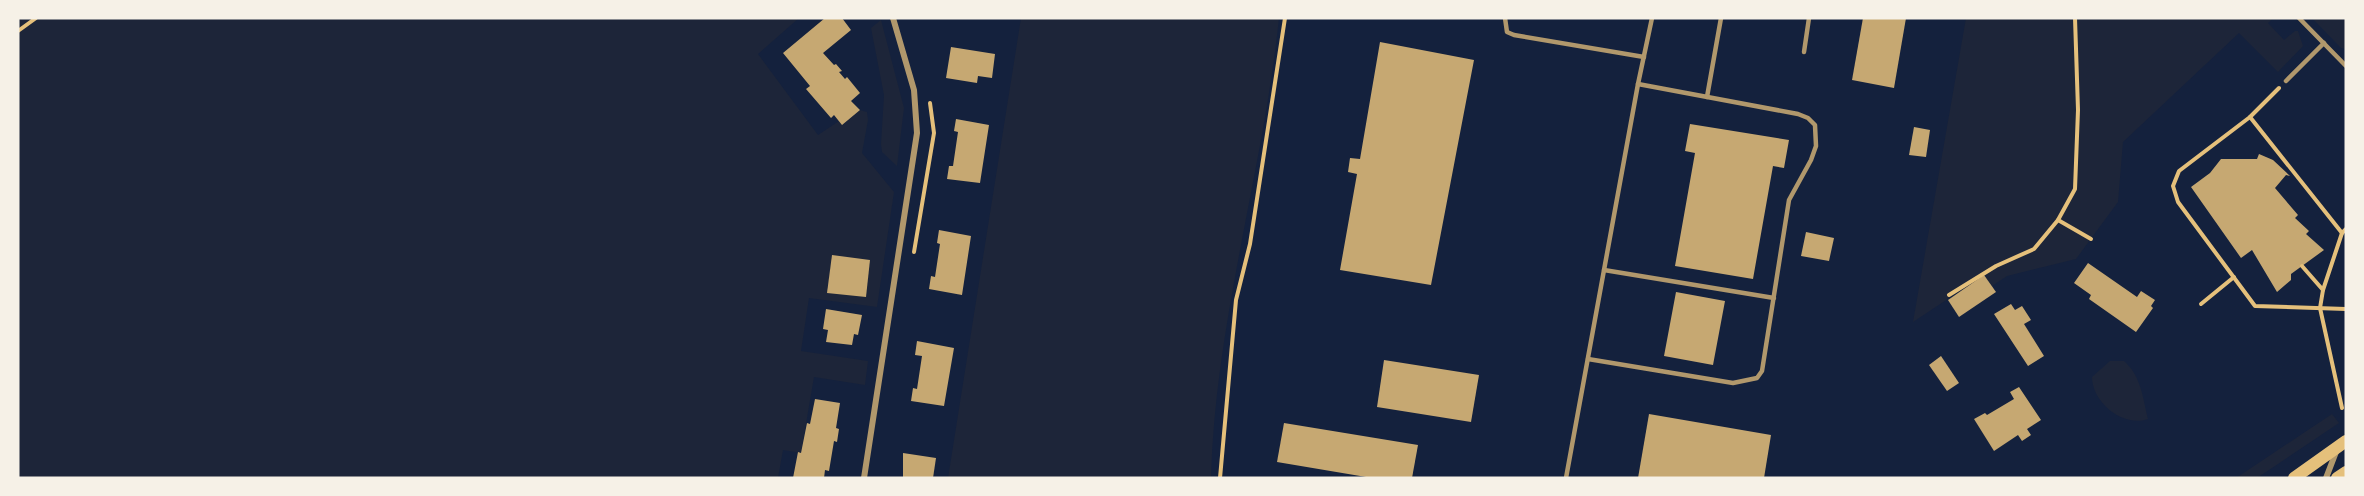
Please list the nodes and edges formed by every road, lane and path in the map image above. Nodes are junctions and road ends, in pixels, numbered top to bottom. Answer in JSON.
{"nodes":[{"id":1,"x":36,"y":18,"type":"edge"},
{"id":2,"x":893,"y":18,"type":"edge"},
{"id":3,"x":1285,"y":18,"type":"edge"},
{"id":4,"x":1505,"y":18,"type":"edge"},
{"id":5,"x":1652,"y":18,"type":"edge"},
{"id":6,"x":1721,"y":18,"type":"edge"},
{"id":7,"x":1809,"y":18,"type":"edge"},
{"id":8,"x":2075,"y":18,"type":"edge"},
{"id":9,"x":2299,"y":18,"type":"edge"},
{"id":10,"x":18,"y":31,"type":"edge"},
{"id":11,"x":2324,"y":43,"type":"junction"},
{"id":12,"x":1804,"y":52,"type":"dead end"},
{"id":13,"x":1644,"y":57,"type":"junction"},
{"id":14,"x":2346,"y":66,"type":"edge"},
{"id":15,"x":2286,"y":81,"type":"joint"},
{"id":16,"x":1638,"y":84,"type":"junction"},
{"id":17,"x":1707,"y":97,"type":"junction"},
{"id":18,"x":2250,"y":117,"type":"junction"},
{"id":19,"x":2058,"y":220,"type":"junction"},
{"id":20,"x":2346,"y":229,"type":"edge"},
{"id":21,"x":2342,"y":233,"type":"junction"},
{"id":22,"x":2091,"y":239,"type":"dead end"},
{"id":23,"x":2302,"y":266,"type":"dead end"},
{"id":24,"x":1604,"y":270,"type":"junction"},
{"id":25,"x":2234,"y":277,"type":"junction"},
{"id":26,"x":2323,"y":290,"type":"junction"},
{"id":27,"x":1949,"y":295,"type":"dead end"},
{"id":28,"x":1774,"y":298,"type":"junction"},
{"id":29,"x":2201,"y":304,"type":"dead end"},
{"id":30,"x":2320,"y":308,"type":"junction"},
{"id":31,"x":2346,"y":309,"type":"edge"},
{"id":32,"x":1588,"y":359,"type":"junction"},
{"id":33,"x":2342,"y":408,"type":"dead end"},
{"id":34,"x":2343,"y":444,"type":"edge"},
{"id":35,"x":2346,"y":472,"type":"edge"},
{"id":36,"x":864,"y":478,"type":"edge"},
{"id":37,"x":1220,"y":478,"type":"edge"},
{"id":38,"x":1566,"y":478,"type":"edge"},
{"id":39,"x":2294,"y":478,"type":"edge"},
{"id":40,"x":2326,"y":478,"type":"edge"},
{"id":41,"x":2337,"y":478,"type":"edge"}],
"edges":[{"from":1,"to":10,"type":"path"},
{"from":2,"to":36,"type":"street"},
{"from":3,"to":37,"type":"path"},
{"from":4,"to":13,"type":"lane"},
{"from":5,"to":13,"type":"lane"},
{"from":6,"to":17,"type":"lane"},
{"from":7,"to":12,"type":"lane"},
{"from":8,"to":19,"type":"path"},
{"from":9,"to":11,"type":"lane"},
{"from":11,"to":14,"type":"lane"},
{"from":11,"to":15,"type":"lane"},
{"from":13,"to":16,"type":"lane"},
{"from":15,"to":18,"type":"path"},
{"from":16,"to":17,"type":"lane"},
{"from":16,"to":24,"type":"lane"},
{"from":17,"to":28,"type":"lane"},
{"from":18,"to":21,"type":"path"},
{"from":18,"to":25,"type":"path"},
{"from":19,"to":22,"type":"path"},
{"from":19,"to":27,"type":"path"},
{"from":20,"to":21,"type":"path"},
{"from":21,"to":26,"type":"path"},
{"from":23,"to":26,"type":"path"},
{"from":24,"to":28,"type":"lane"},
{"from":24,"to":32,"type":"lane"},
{"from":25,"to":29,"type":"path"},
{"from":25,"to":30,"type":"path"},
{"from":26,"to":30,"type":"path"},
{"from":28,"to":32,"type":"lane"},
{"from":30,"to":31,"type":"path"},
{"from":30,"to":33,"type":"path"},
{"from":32,"to":38,"type":"lane"},
{"from":34,"to":39,"type":"main road"},
{"from":34,"to":40,"type":"street"},
{"from":35,"to":41,"type":"main road"}]}
